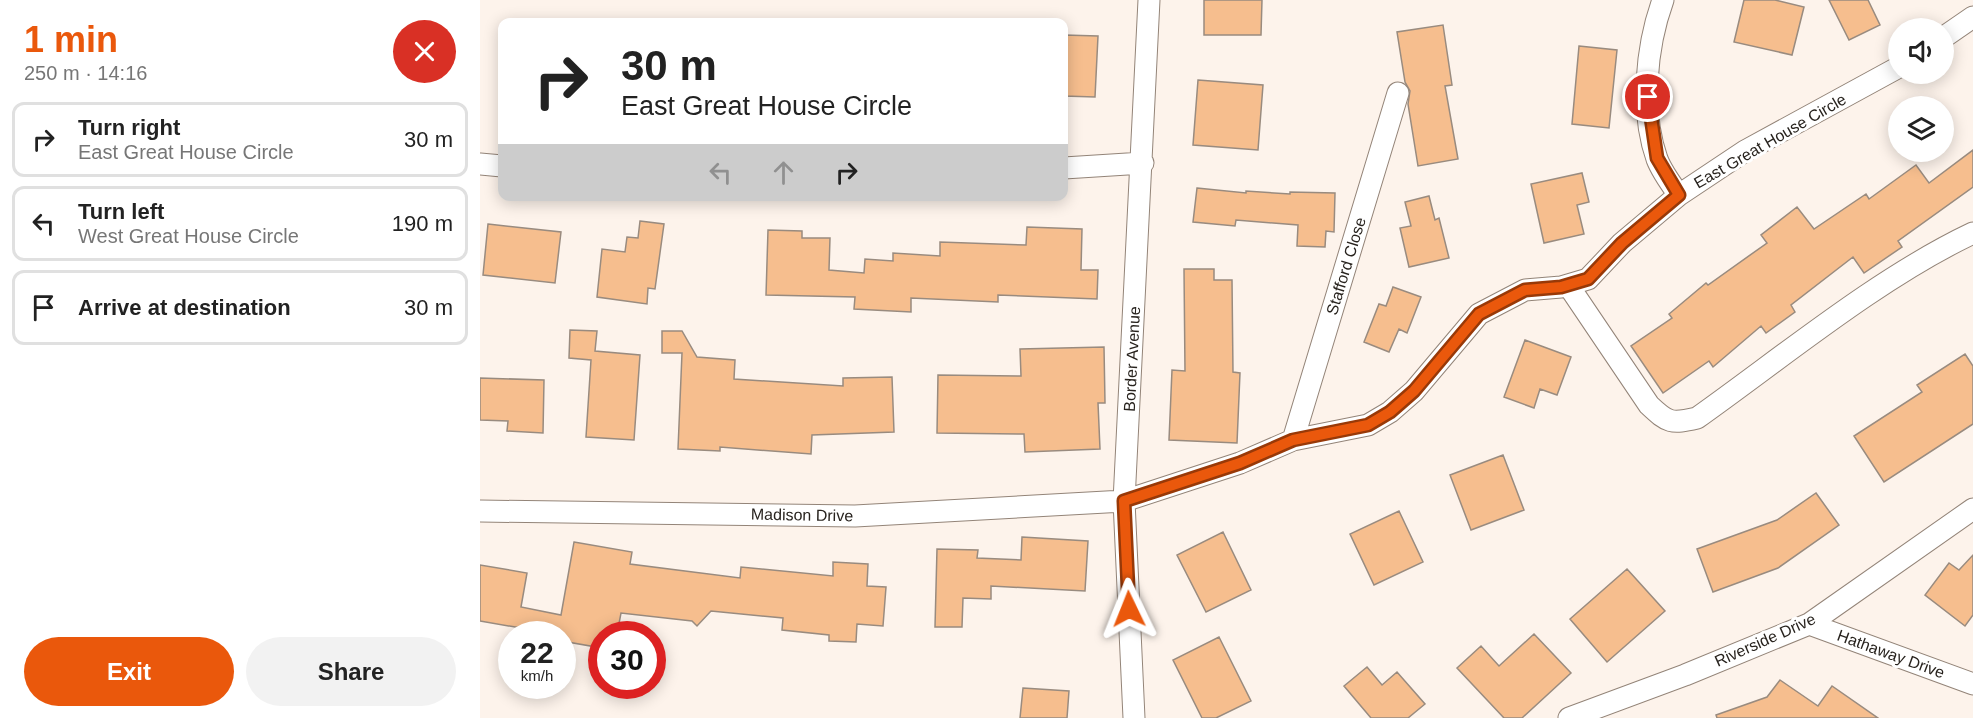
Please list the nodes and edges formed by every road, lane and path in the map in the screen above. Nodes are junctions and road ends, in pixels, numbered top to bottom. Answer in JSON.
{"nodes":[{"id":1,"x":1149,"y":0,"type":"edge"},
{"id":2,"x":1663,"y":0,"type":"edge"},
{"id":3,"x":1973,"y":16,"type":"edge"},
{"id":4,"x":1954,"y":30,"type":"edge"},
{"id":5,"x":1888,"y":73,"type":"edge"},
{"id":6,"x":1398,"y":93,"type":"dead end"},
{"id":7,"x":1143,"y":163,"type":"junction"},
{"id":8,"x":480,"y":164,"type":"edge"},
{"id":9,"x":498,"y":166,"type":"edge"},
{"id":10,"x":1068,"y":168,"type":"edge"},
{"id":11,"x":1679,"y":195,"type":"junction"},
{"id":12,"x":1973,"y":234,"type":"edge"},
{"id":13,"x":1568,"y":285,"type":"junction"},
{"id":14,"x":1293,"y":440,"type":"junction"},
{"id":15,"x":1124,"y":501,"type":"junction"},
{"id":16,"x":1973,"y":509,"type":"edge"},
{"id":17,"x":480,"y":511,"type":"edge"},
{"id":18,"x":1809,"y":624,"type":"junction"},
{"id":19,"x":1973,"y":684,"type":"edge"},
{"id":20,"x":1134,"y":718,"type":"edge"},
{"id":21,"x":1569,"y":718,"type":"edge"}],
"edges":[{"from":1,"to":7,"type":"street","name":"Border Avenue"},
{"from":2,"to":11,"type":"street"},
{"from":3,"to":4,"type":"street"},
{"from":5,"to":11,"type":"street","name":"East Great House Circle"},
{"from":6,"to":14,"type":"street","name":"Stafford Close"},
{"from":7,"to":10,"type":"street"},
{"from":7,"to":15,"type":"street","name":"Border Avenue"},
{"from":8,"to":9,"type":"street"},
{"from":11,"to":13,"type":"street","name":"East Great House Circle"},
{"from":12,"to":13,"type":"street"},
{"from":13,"to":14,"type":"street","name":"East Great House Circle"},
{"from":14,"to":15,"type":"street","name":"East Great House Circle"},
{"from":15,"to":17,"type":"street","name":"Madison Drive"},
{"from":15,"to":20,"type":"street","name":"Border Avenue"},
{"from":16,"to":18,"type":"street","name":"Riverside Drive"},
{"from":18,"to":19,"type":"street","name":"Hathaway Drive"},
{"from":18,"to":21,"type":"street","name":"Riverside Drive"}]}
